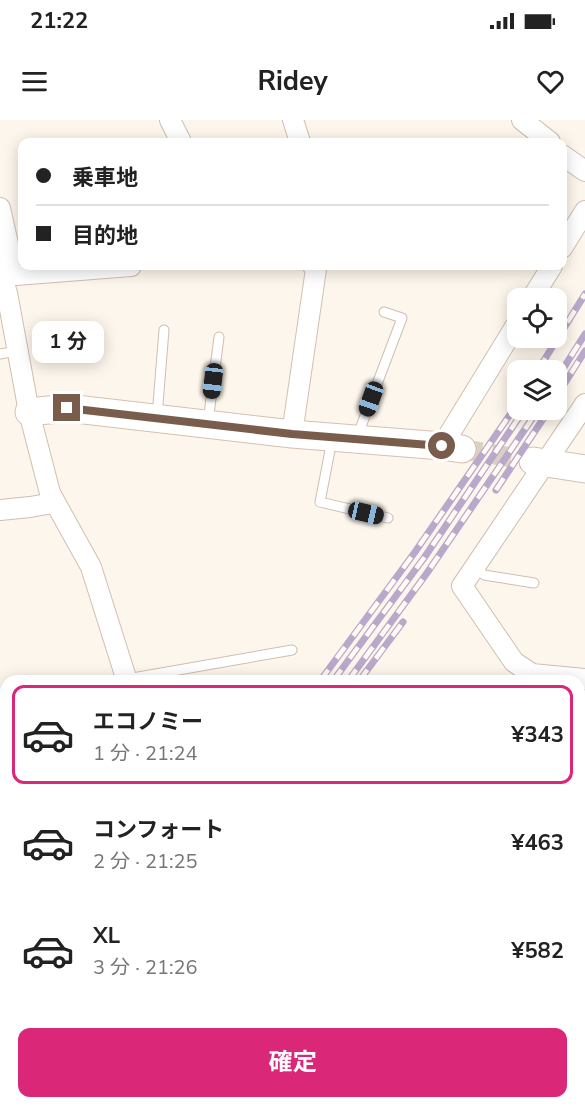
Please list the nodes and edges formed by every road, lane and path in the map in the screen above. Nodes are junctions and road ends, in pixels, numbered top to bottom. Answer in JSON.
{"nodes":[{"id":1,"x":170,"y":120,"type":"edge"},
{"id":2,"x":293,"y":120,"type":"edge"},
{"id":3,"x":522,"y":120,"type":"edge"},
{"id":4,"x":178,"y":138,"type":"edge"},
{"id":5,"x":299,"y":138,"type":"edge"},
{"id":6,"x":545,"y":138,"type":"edge"},
{"id":7,"x":567,"y":158,"type":"edge"},
{"id":8,"x":585,"y":171,"type":"edge"},
{"id":9,"x":0,"y":208,"type":"edge"},
{"id":10,"x":585,"y":211,"type":"edge"},
{"id":11,"x":567,"y":240,"type":"edge"},
{"id":12,"x":66,"y":270,"type":"edge"},
{"id":13,"x":316,"y":270,"type":"edge"},
{"id":14,"x":550,"y":270,"type":"edge"},
{"id":15,"x":1,"y":274,"type":"edge"},
{"id":16,"x":538,"y":288,"type":"edge"},
{"id":17,"x":384,"y":312,"type":"dead end"},
{"id":18,"x":164,"y":330,"type":"dead end"},
{"id":19,"x":219,"y":337,"type":"dead end"},
{"id":20,"x":507,"y":342,"type":"edge"},
{"id":21,"x":9,"y":353,"type":"edge"},
{"id":22,"x":585,"y":404,"type":"edge"},
{"id":23,"x":29,"y":412,"type":"junction"},
{"id":24,"x":156,"y":418,"type":"junction"},
{"id":25,"x":208,"y":424,"type":"junction"},
{"id":26,"x":292,"y":434,"type":"junction"},
{"id":27,"x":345,"y":437,"type":"junction"},
{"id":28,"x":452,"y":448,"type":"joint"},
{"id":29,"x":540,"y":462,"type":"junction"},
{"id":30,"x":585,"y":469,"type":"edge"},
{"id":31,"x":53,"y":503,"type":"junction"},
{"id":32,"x":0,"y":510,"type":"edge"},
{"id":33,"x":388,"y":518,"type":"dead end"},
{"id":34,"x":475,"y":567,"type":"junction"},
{"id":35,"x":534,"y":583,"type":"dead end"},
{"id":36,"x":292,"y":650,"type":"dead end"},
{"id":37,"x":125,"y":675,"type":"edge"},
{"id":38,"x":154,"y":675,"type":"edge"},
{"id":39,"x":543,"y":675,"type":"edge"}],
"edges":[{"from":1,"to":4,"type":"street"},
{"from":2,"to":5,"type":"street"},
{"from":3,"to":6,"type":"street"},
{"from":7,"to":8,"type":"street"},
{"from":9,"to":15,"type":"street"},
{"from":10,"to":11,"type":"street"},
{"from":12,"to":15,"type":"street"},
{"from":13,"to":26,"type":"street"},
{"from":14,"to":16,"type":"street"},
{"from":15,"to":21,"type":"street"},
{"from":17,"to":27,"type":"lane"},
{"from":18,"to":24,"type":"lane"},
{"from":19,"to":25,"type":"lane"},
{"from":20,"to":28,"type":"street"},
{"from":21,"to":23,"type":"street"},
{"from":22,"to":29,"type":"street"},
{"from":23,"to":24,"type":"street"},
{"from":23,"to":31,"type":"street"},
{"from":24,"to":25,"type":"street"},
{"from":25,"to":26,"type":"street"},
{"from":26,"to":27,"type":"street"},
{"from":27,"to":28,"type":"street"},
{"from":27,"to":33,"type":"lane"},
{"from":29,"to":30,"type":"street"},
{"from":29,"to":34,"type":"street"},
{"from":31,"to":32,"type":"street"},
{"from":31,"to":37,"type":"street"},
{"from":34,"to":35,"type":"lane"},
{"from":34,"to":39,"type":"street"},
{"from":36,"to":38,"type":"lane"}]}
